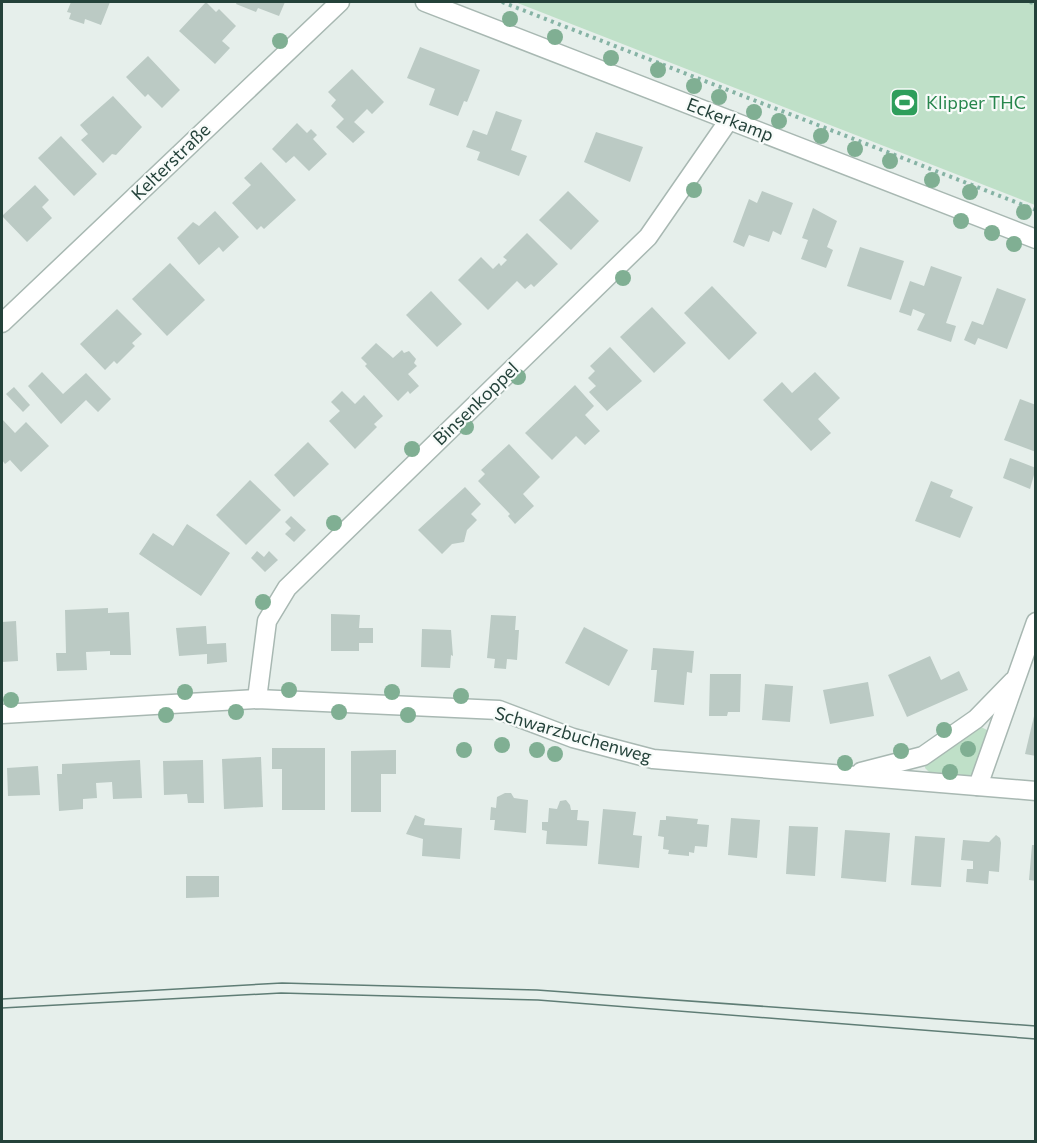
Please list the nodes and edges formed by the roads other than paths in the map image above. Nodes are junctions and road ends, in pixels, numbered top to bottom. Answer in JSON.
{"nodes":[{"id":1,"x":340,"y":2,"type":"edge"},
{"id":2,"x":425,"y":2,"type":"edge"},
{"id":3,"x":729,"y":120,"type":"junction"},
{"id":4,"x":1035,"y":239,"type":"edge"},
{"id":5,"x":2,"y":323,"type":"edge"},
{"id":6,"x":1035,"y":622,"type":"edge"},
{"id":7,"x":1013,"y":681,"type":"junction"},
{"id":8,"x":257,"y":699,"type":"junction"},
{"id":9,"x":2,"y":714,"type":"edge"},
{"id":10,"x":848,"y":776,"type":"junction"},
{"id":11,"x":978,"y":786,"type":"junction"},
{"id":12,"x":1035,"y":791,"type":"edge"}],
"edges":[{"from":1,"to":5,"type":"street","name":"Kelterstraße"},
{"from":2,"to":3,"type":"street","name":"Eckerkamp"},
{"from":3,"to":4,"type":"street","name":"Eckerkamp"},
{"from":3,"to":8,"type":"street","name":"Binsenkoppel"},
{"from":6,"to":7,"type":"street"},
{"from":7,"to":10,"type":"street"},
{"from":7,"to":11,"type":"street"},
{"from":8,"to":9,"type":"street","name":"Schwarzbuchenweg"},
{"from":8,"to":10,"type":"street","name":"Schwarzbuchenweg"},
{"from":10,"to":11,"type":"street","name":"Schwarzbuchenweg"},
{"from":11,"to":12,"type":"street","name":"Schwarzbuchenweg"}]}
